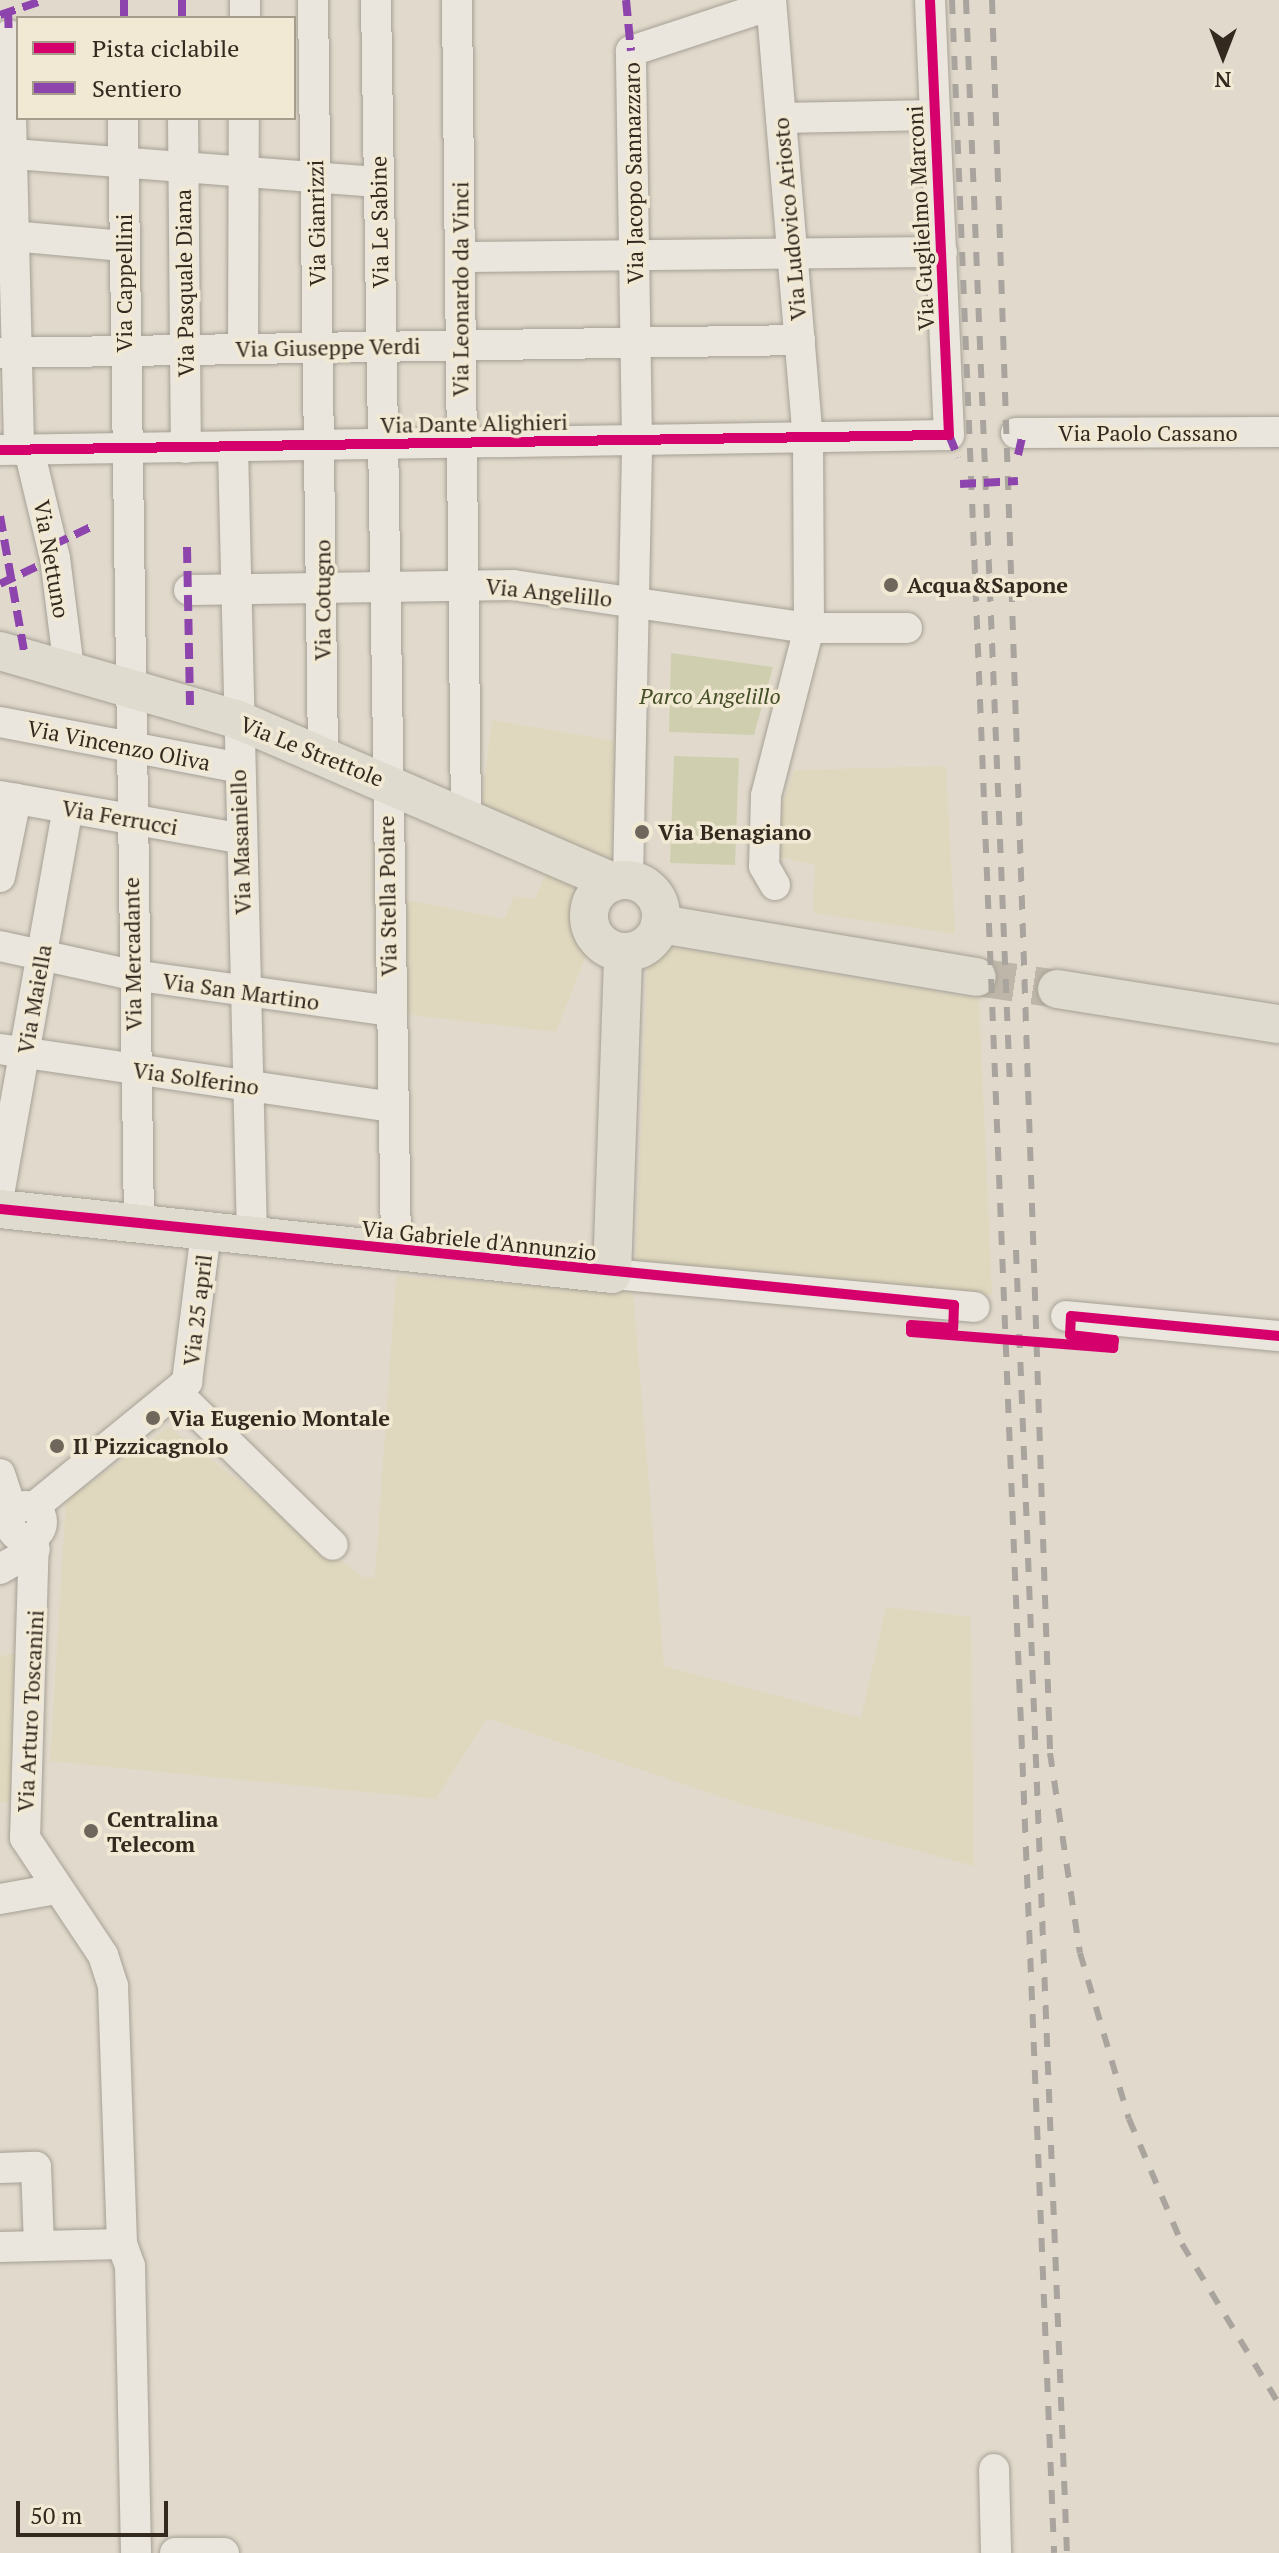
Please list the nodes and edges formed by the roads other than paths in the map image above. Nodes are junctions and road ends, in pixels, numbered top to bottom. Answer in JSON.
{"nodes":[{"id":1,"x":313,"y":0,"type":"edge"},
{"id":2,"x":376,"y":0,"type":"edge"},
{"id":3,"x":457,"y":0,"type":"edge"},
{"id":4,"x":930,"y":0,"type":"edge"},
{"id":5,"x":771,"y":3,"type":"edge"},
{"id":6,"x":9,"y":35,"type":"dead end"},
{"id":7,"x":14,"y":78,"type":"edge"},
{"id":8,"x":935,"y":115,"type":"junction"},
{"id":9,"x":781,"y":118,"type":"junction"},
{"id":10,"x":123,"y":120,"type":"edge"},
{"id":11,"x":183,"y":120,"type":"edge"},
{"id":12,"x":244,"y":120,"type":"edge"},
{"id":13,"x":6,"y":153,"type":"edge"},
{"id":14,"x":123,"y":162,"type":"junction"},
{"id":15,"x":183,"y":167,"type":"junction"},
{"id":16,"x":244,"y":171,"type":"junction"},
{"id":17,"x":316,"y":177,"type":"junction"},
{"id":18,"x":378,"y":182,"type":"junction"},
{"id":19,"x":7,"y":236,"type":"edge"},
{"id":20,"x":123,"y":246,"type":"junction"},
{"id":21,"x":942,"y":252,"type":"junction"},
{"id":22,"x":792,"y":253,"type":"junction"},
{"id":23,"x":634,"y":255,"type":"junction"},
{"id":24,"x":461,"y":257,"type":"junction"},
{"id":25,"x":8,"y":293,"type":"edge"},
{"id":26,"x":800,"y":340,"type":"junction"},
{"id":27,"x":636,"y":343,"type":"junction"},
{"id":28,"x":460,"y":345,"type":"junction"},
{"id":29,"x":381,"y":347,"type":"junction"},
{"id":30,"x":318,"y":348,"type":"junction"},
{"id":31,"x":243,"y":349,"type":"junction"},
{"id":32,"x":185,"y":350,"type":"junction"},
{"id":33,"x":124,"y":351,"type":"junction"},
{"id":34,"x":8,"y":353,"type":"edge"},
{"id":35,"x":1279,"y":432,"type":"edge"},
{"id":36,"x":1016,"y":433,"type":"dead end"},
{"id":37,"x":949,"y":435,"type":"joint"},
{"id":38,"x":808,"y":439,"type":"junction"},
{"id":39,"x":637,"y":441,"type":"junction"},
{"id":40,"x":459,"y":444,"type":"junction"},
{"id":41,"x":321,"y":445,"type":"junction"},
{"id":42,"x":381,"y":445,"type":"junction"},
{"id":43,"x":233,"y":447,"type":"junction"},
{"id":44,"x":186,"y":448,"type":"junction"},
{"id":45,"x":126,"y":449,"type":"junction"},
{"id":46,"x":16,"y":450,"type":"edge"},
{"id":47,"x":462,"y":585,"type":"junction"},
{"id":48,"x":382,"y":586,"type":"junction"},
{"id":49,"x":321,"y":588,"type":"junction"},
{"id":50,"x":235,"y":589,"type":"junction"},
{"id":51,"x":189,"y":590,"type":"dead end"},
{"id":52,"x":634,"y":601,"type":"junction"},
{"id":53,"x":809,"y":628,"type":"junction"},
{"id":54,"x":907,"y":628,"type":"dead end"},
{"id":55,"x":0,"y":651,"type":"edge"},
{"id":56,"x":69,"y":669,"type":"junction"},
{"id":57,"x":126,"y":684,"type":"junction"},
{"id":58,"x":236,"y":719,"type":"junction"},
{"id":59,"x":0,"y":722,"type":"edge"},
{"id":60,"x":127,"y":746,"type":"junction"},
{"id":61,"x":323,"y":755,"type":"junction"},
{"id":62,"x":237,"y":767,"type":"junction"},
{"id":63,"x":384,"y":780,"type":"junction"},
{"id":64,"x":8,"y":798,"type":"edge"},
{"id":65,"x":68,"y":809,"type":"junction"},
{"id":66,"x":466,"y":817,"type":"junction"},
{"id":67,"x":129,"y":819,"type":"junction"},
{"id":68,"x":239,"y":838,"type":"junction"},
{"id":69,"x":0,"y":877,"type":"edge"},
{"id":70,"x":621,"y":881,"type":"junction"},
{"id":71,"x":775,"y":885,"type":"dead end"},
{"id":72,"x":660,"y":924,"type":"junction"},
{"id":73,"x":0,"y":946,"type":"edge"},
{"id":74,"x":623,"y":952,"type":"junction"},
{"id":75,"x":41,"y":955,"type":"junction"},
{"id":76,"x":132,"y":975,"type":"junction"},
{"id":77,"x":977,"y":977,"type":"tunnel mouth"},
{"id":78,"x":1057,"y":989,"type":"tunnel mouth"},
{"id":79,"x":245,"y":992,"type":"junction"},
{"id":80,"x":390,"y":1011,"type":"junction"},
{"id":81,"x":1279,"y":1024,"type":"edge"},
{"id":82,"x":12,"y":1051,"type":"edge"},
{"id":83,"x":134,"y":1069,"type":"junction"},
{"id":84,"x":248,"y":1086,"type":"junction"},
{"id":85,"x":392,"y":1107,"type":"junction"},
{"id":86,"x":0,"y":1189,"type":"edge"},
{"id":87,"x":0,"y":1209,"type":"edge"},
{"id":88,"x":139,"y":1224,"type":"junction"},
{"id":89,"x":206,"y":1231,"type":"junction"},
{"id":90,"x":252,"y":1236,"type":"junction"},
{"id":91,"x":396,"y":1252,"type":"junction"},
{"id":92,"x":612,"y":1274,"type":"junction"},
{"id":93,"x":974,"y":1307,"type":"dead end"},
{"id":94,"x":1066,"y":1316,"type":"dead end"},
{"id":95,"x":1279,"y":1336,"type":"edge"},
{"id":96,"x":178,"y":1394,"type":"junction"},
{"id":97,"x":0,"y":1474,"type":"edge"},
{"id":98,"x":21,"y":1527,"type":"edge"},
{"id":99,"x":333,"y":1545,"type":"dead end"},
{"id":100,"x":0,"y":1569,"type":"edge"},
{"id":101,"x":56,"y":1889,"type":"junction"},
{"id":102,"x":0,"y":1899,"type":"edge"},
{"id":103,"x":0,"y":2168,"type":"edge"},
{"id":104,"x":122,"y":2244,"type":"junction"},
{"id":105,"x":39,"y":2246,"type":"junction"},
{"id":106,"x":0,"y":2247,"type":"edge"},
{"id":107,"x":994,"y":2469,"type":"dead end"},
{"id":108,"x":136,"y":2553,"type":"edge"},
{"id":109,"x":175,"y":2553,"type":"edge"},
{"id":110,"x":224,"y":2553,"type":"edge"},
{"id":111,"x":996,"y":2553,"type":"edge"}],
"edges":[{"from":1,"to":17,"type":"street","name":"Via Gianrizzi"},
{"from":2,"to":18,"type":"street","name":"Via Le Sabine"},
{"from":3,"to":24,"type":"street","name":"Via Leonardo da Vinci"},
{"from":4,"to":8,"type":"street","name":"Via Guglielmo Marconi"},
{"from":5,"to":9,"type":"street","name":"Via Ludovico Ariosto"},
{"from":5,"to":23,"type":"street","name":"Via Jacopo Sannazzaro"},
{"from":6,"to":7,"type":"street","name":"Via Nettuno"},
{"from":7,"to":13,"type":"street","name":"Via Nettuno"},
{"from":8,"to":9,"type":"street"},
{"from":8,"to":21,"type":"street","name":"Via Guglielmo Marconi"},
{"from":9,"to":22,"type":"street","name":"Via Ludovico Ariosto"},
{"from":10,"to":14,"type":"street","name":"Via Cappellini"},
{"from":11,"to":15,"type":"street","name":"Via Pasquale Diana"},
{"from":12,"to":16,"type":"street"},
{"from":13,"to":14,"type":"street"},
{"from":13,"to":19,"type":"street","name":"Via Nettuno"},
{"from":14,"to":15,"type":"street"},
{"from":14,"to":20,"type":"street","name":"Via Cappellini"},
{"from":15,"to":16,"type":"street"},
{"from":15,"to":32,"type":"street","name":"Via Pasquale Diana"},
{"from":16,"to":17,"type":"street"},
{"from":16,"to":31,"type":"street"},
{"from":17,"to":18,"type":"street"},
{"from":17,"to":30,"type":"street","name":"Via Gianrizzi"},
{"from":18,"to":29,"type":"street","name":"Via Le Sabine"},
{"from":19,"to":20,"type":"street"},
{"from":19,"to":25,"type":"street","name":"Via Nettuno"},
{"from":20,"to":33,"type":"street","name":"Via Cappellini"},
{"from":21,"to":22,"type":"street"},
{"from":21,"to":37,"type":"street","name":"Via Guglielmo Marconi"},
{"from":22,"to":23,"type":"street"},
{"from":22,"to":26,"type":"street","name":"Via Ludovico Ariosto"},
{"from":23,"to":24,"type":"street"},
{"from":23,"to":27,"type":"street","name":"Via Jacopo Sannazzaro"},
{"from":24,"to":28,"type":"street","name":"Via Leonardo da Vinci"},
{"from":25,"to":34,"type":"street","name":"Via Nettuno"},
{"from":26,"to":27,"type":"street","name":"Via Giuseppe Verdi"},
{"from":26,"to":38,"type":"street","name":"Via Ludovico Ariosto"},
{"from":27,"to":28,"type":"street","name":"Via Giuseppe Verdi"},
{"from":27,"to":39,"type":"street","name":"Via Jacopo Sannazzaro"},
{"from":28,"to":29,"type":"street","name":"Via Giuseppe Verdi"},
{"from":28,"to":40,"type":"street","name":"Via Leonardo da Vinci"},
{"from":29,"to":30,"type":"street","name":"Via Giuseppe Verdi"},
{"from":29,"to":42,"type":"street","name":"Via Le Sabine"},
{"from":30,"to":31,"type":"street","name":"Via Giuseppe Verdi"},
{"from":30,"to":41,"type":"street","name":"Via Gianrizzi"},
{"from":31,"to":32,"type":"street","name":"Via Giuseppe Verdi"},
{"from":32,"to":33,"type":"street","name":"Via Giuseppe Verdi"},
{"from":32,"to":44,"type":"street","name":"Via Pasquale Diana"},
{"from":33,"to":34,"type":"street","name":"Via Giuseppe Verdi"},
{"from":33,"to":45,"type":"street","name":"Via Cappellini"},
{"from":34,"to":46,"type":"street","name":"Via Nettuno"},
{"from":35,"to":36,"type":"street","name":"Via Paolo Cassano"},
{"from":37,"to":38,"type":"street","name":"Via Dante Alighieri"},
{"from":38,"to":39,"type":"street","name":"Via Dante Alighieri"},
{"from":38,"to":53,"type":"street","name":"Via Ludovico Ariosto"},
{"from":39,"to":40,"type":"street","name":"Via Dante Alighieri"},
{"from":39,"to":52,"type":"street","name":"Via Jacopo Sannazzaro"},
{"from":40,"to":42,"type":"street","name":"Via Dante Alighieri"},
{"from":40,"to":47,"type":"street","name":"Via Leonardo da Vinci"},
{"from":41,"to":42,"type":"street","name":"Via Dante Alighieri"},
{"from":41,"to":43,"type":"street","name":"Via Dante Alighieri"},
{"from":41,"to":49,"type":"street","name":"Via Cotugno"},
{"from":42,"to":48,"type":"street","name":"Via Stella Polare"},
{"from":43,"to":44,"type":"street","name":"Via Dante Alighieri"},
{"from":43,"to":50,"type":"street","name":"Via Masaniello"},
{"from":44,"to":45,"type":"street","name":"Via Dante Alighieri"},
{"from":45,"to":46,"type":"street","name":"Via Dante Alighieri"},
{"from":45,"to":57,"type":"street","name":"Via Cappellini"},
{"from":46,"to":56,"type":"street","name":"Via Nettuno"},
{"from":47,"to":48,"type":"street","name":"Via Angelillo"},
{"from":47,"to":52,"type":"street","name":"Via Angelillo"},
{"from":47,"to":66,"type":"street","name":"Via Leonardo da Vinci"},
{"from":48,"to":49,"type":"street","name":"Via Angelillo"},
{"from":48,"to":63,"type":"street","name":"Via Stella Polare"},
{"from":49,"to":50,"type":"street","name":"Via Angelillo"},
{"from":49,"to":61,"type":"street","name":"Via Cotugno"},
{"from":50,"to":51,"type":"street","name":"Via Angelillo"},
{"from":50,"to":58,"type":"street","name":"Via Masaniello"},
{"from":52,"to":53,"type":"street","name":"Via Angelillo"},
{"from":52,"to":70,"type":"street","name":"Via Jacopo Sannazzaro"},
{"from":53,"to":54,"type":"street","name":"Via Angelillo"},
{"from":53,"to":71,"type":"street","name":"Via Ludovico Ariosto"},
{"from":55,"to":56,"type":"main road","name":"Via Le Strettole"},
{"from":56,"to":57,"type":"main road","name":"Via Le Strettole"},
{"from":57,"to":58,"type":"main road","name":"Via Le Strettole"},
{"from":57,"to":60,"type":"street","name":"Via Mercadante"},
{"from":58,"to":61,"type":"main road","name":"Via Le Strettole"},
{"from":58,"to":62,"type":"street","name":"Via Masaniello"},
{"from":59,"to":60,"type":"street","name":"Via Vincenzo Oliva"},
{"from":60,"to":62,"type":"street","name":"Via Vincenzo Oliva"},
{"from":60,"to":67,"type":"street","name":"Via Mercadante"},
{"from":61,"to":63,"type":"main road","name":"Via Le Strettole"},
{"from":62,"to":68,"type":"street","name":"Via Masaniello"},
{"from":63,"to":66,"type":"main road","name":"Via Le Strettole"},
{"from":63,"to":80,"type":"street","name":"Via Stella Polare"},
{"from":64,"to":65,"type":"street","name":"Via Ferrucci"},
{"from":64,"to":69,"type":"street"},
{"from":65,"to":67,"type":"street","name":"Via Ferrucci"},
{"from":65,"to":75,"type":"street","name":"Via Maiella"},
{"from":66,"to":70,"type":"main road","name":"Via Le Strettole"},
{"from":67,"to":68,"type":"street","name":"Via Ferrucci"},
{"from":67,"to":76,"type":"street","name":"Via Mercadante"},
{"from":68,"to":79,"type":"street","name":"Via Masaniello"},
{"from":70,"to":72,"type":"main road"},
{"from":70,"to":74,"type":"main road"},
{"from":72,"to":74,"type":"main road"},
{"from":72,"to":77,"type":"main road"},
{"from":73,"to":75,"type":"street","name":"Via San Martino"},
{"from":74,"to":92,"type":"main road"},
{"from":75,"to":76,"type":"street","name":"Via San Martino"},
{"from":75,"to":82,"type":"street","name":"Via Maiella"},
{"from":76,"to":79,"type":"street","name":"Via San Martino"},
{"from":76,"to":83,"type":"street","name":"Via Mercadante"},
{"from":78,"to":81,"type":"main road"},
{"from":79,"to":80,"type":"street","name":"Via San Martino"},
{"from":79,"to":84,"type":"street","name":"Via Masaniello"},
{"from":80,"to":85,"type":"street","name":"Via Stella Polare"},
{"from":82,"to":83,"type":"street","name":"Via Solferino"},
{"from":82,"to":86,"type":"street","name":"Via Maiella"},
{"from":83,"to":84,"type":"street","name":"Via Solferino"},
{"from":83,"to":88,"type":"street","name":"Via Mercadante"},
{"from":84,"to":85,"type":"street","name":"Via Solferino"},
{"from":84,"to":90,"type":"street","name":"Via Masaniello"},
{"from":85,"to":91,"type":"street","name":"Via Stella Polare"},
{"from":87,"to":88,"type":"main road","name":"Via Gabriele d'Annunzio"},
{"from":88,"to":89,"type":"main road","name":"Via Gabriele d'Annunzio"},
{"from":89,"to":90,"type":"main road","name":"Via Gabriele d'Annunzio"},
{"from":89,"to":96,"type":"street","name":"Via 25 april"},
{"from":90,"to":91,"type":"main road","name":"Via Gabriele d'Annunzio"},
{"from":91,"to":92,"type":"main road","name":"Via Gabriele d'Annunzio"},
{"from":92,"to":93,"type":"street","name":"Via Gabriele d'Annunzio"},
{"from":94,"to":95,"type":"street"},
{"from":96,"to":98,"type":"street","name":"Via 25 april"},
{"from":96,"to":99,"type":"street"},
{"from":97,"to":98,"type":"street"},
{"from":98,"to":100,"type":"street","name":"Via 25 april"},
{"from":98,"to":101,"type":"street","name":"Via Arturo Toscanini"},
{"from":101,"to":102,"type":"street"},
{"from":101,"to":104,"type":"street","name":"Via Arturo Toscanini"},
{"from":103,"to":105,"type":"street"},
{"from":104,"to":105,"type":"street"},
{"from":104,"to":108,"type":"street","name":"Via Arturo Toscanini"},
{"from":105,"to":106,"type":"street"},
{"from":107,"to":111,"type":"street"},
{"from":109,"to":110,"type":"street"}]}
